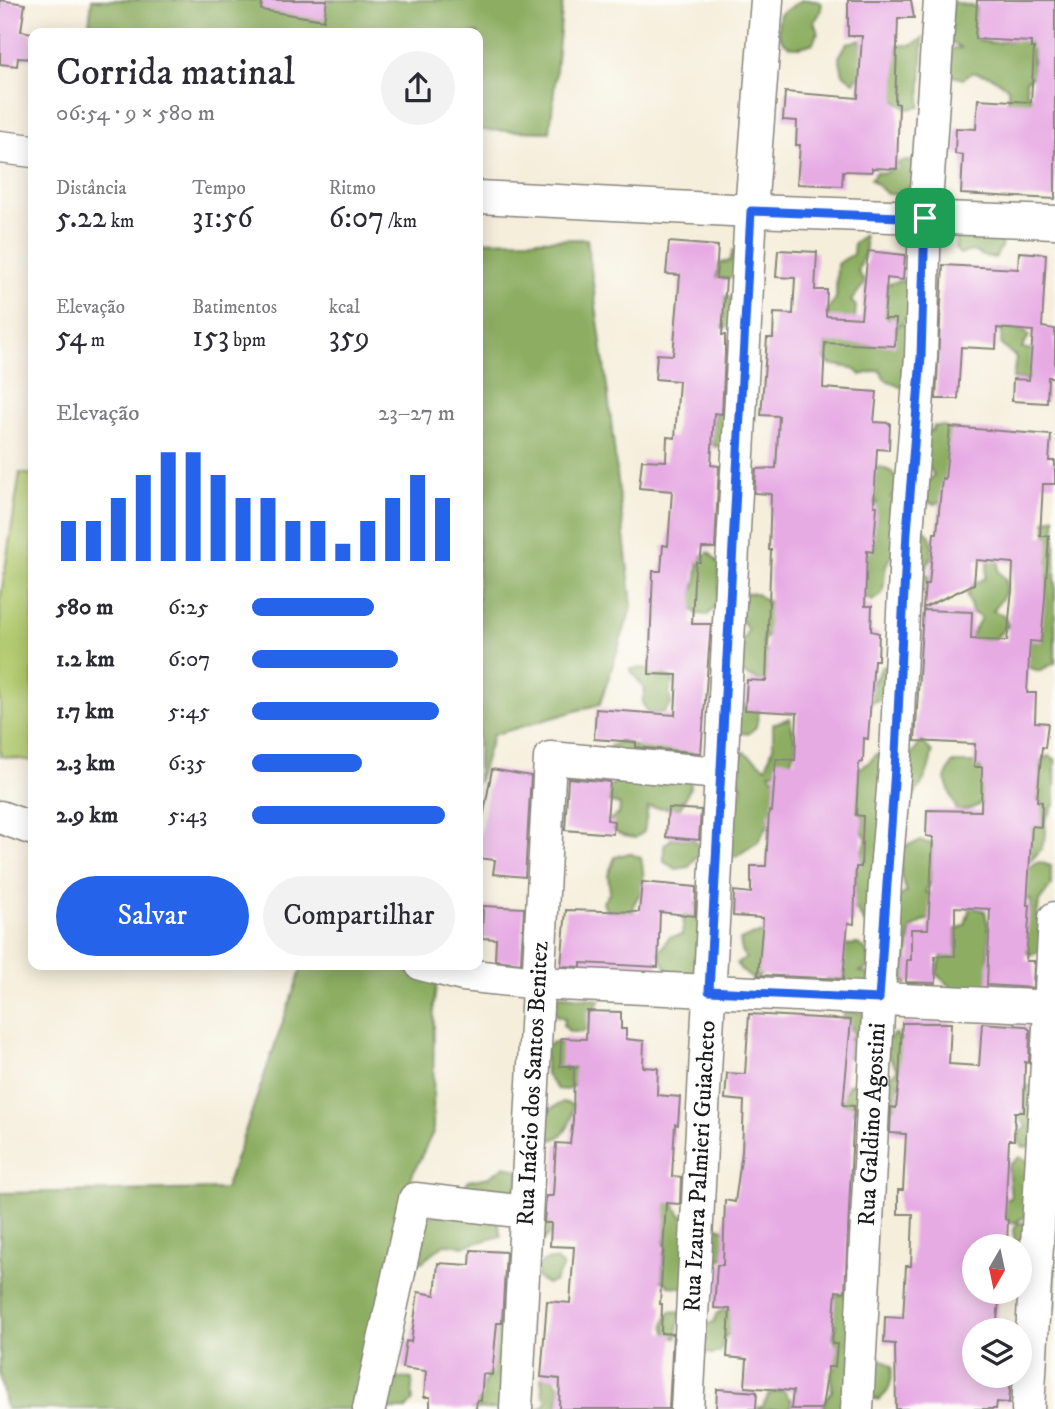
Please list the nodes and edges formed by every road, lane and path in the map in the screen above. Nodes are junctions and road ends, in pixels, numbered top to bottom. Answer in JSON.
{"nodes":[{"id":1,"x":767,"y":0,"type":"edge"},
{"id":2,"x":940,"y":0,"type":"edge"},
{"id":3,"x":0,"y":147,"type":"edge"},
{"id":4,"x":28,"y":150,"type":"edge"},
{"id":5,"x":483,"y":197,"type":"edge"},
{"id":6,"x":751,"y":211,"type":"junction"},
{"id":7,"x":925,"y":218,"type":"junction"},
{"id":8,"x":1055,"y":222,"type":"edge"},
{"id":9,"x":720,"y":773,"type":"junction"},
{"id":10,"x":0,"y":817,"type":"edge"},
{"id":11,"x":28,"y":827,"type":"edge"},
{"id":12,"x":1055,"y":918,"type":"edge"},
{"id":13,"x":444,"y":970,"type":"edge"},
{"id":14,"x":538,"y":983,"type":"junction"},
{"id":15,"x":709,"y":991,"type":"junction"},
{"id":16,"x":879,"y":999,"type":"junction"},
{"id":17,"x":1052,"y":1007,"type":"edge"},
{"id":18,"x":526,"y":1212,"type":"junction"},
{"id":19,"x":369,"y":1409,"type":"edge"},
{"id":20,"x":516,"y":1409,"type":"edge"},
{"id":21,"x":687,"y":1409,"type":"edge"},
{"id":22,"x":857,"y":1409,"type":"edge"},
{"id":23,"x":1028,"y":1409,"type":"edge"}],
"edges":[{"from":1,"to":6,"type":"street","name":"Rua Izaura Palmieri Guiacheto"},
{"from":2,"to":7,"type":"street","name":"Rua Galdino Agostini"},
{"from":3,"to":4,"type":"street"},
{"from":5,"to":6,"type":"street"},
{"from":6,"to":7,"type":"street"},
{"from":6,"to":9,"type":"street","name":"Rua Izaura Palmieri Guiacheto"},
{"from":7,"to":8,"type":"street"},
{"from":7,"to":16,"type":"street","name":"Rua Galdino Agostini"},
{"from":9,"to":14,"type":"street","name":"Rua Inácio dos Santos Benitez"},
{"from":9,"to":15,"type":"street","name":"Rua Izaura Palmieri Guiacheto"},
{"from":10,"to":11,"type":"street"},
{"from":12,"to":17,"type":"street"},
{"from":13,"to":14,"type":"street"},
{"from":14,"to":15,"type":"street"},
{"from":14,"to":18,"type":"street","name":"Rua Inácio dos Santos Benitez"},
{"from":15,"to":16,"type":"street"},
{"from":15,"to":21,"type":"street","name":"Rua Izaura Palmieri Guiacheto"},
{"from":16,"to":17,"type":"street"},
{"from":16,"to":22,"type":"street","name":"Rua Galdino Agostini"},
{"from":17,"to":23,"type":"street"},
{"from":18,"to":19,"type":"street"},
{"from":18,"to":20,"type":"street","name":"Rua Inácio dos Santos Benitez"}]}
